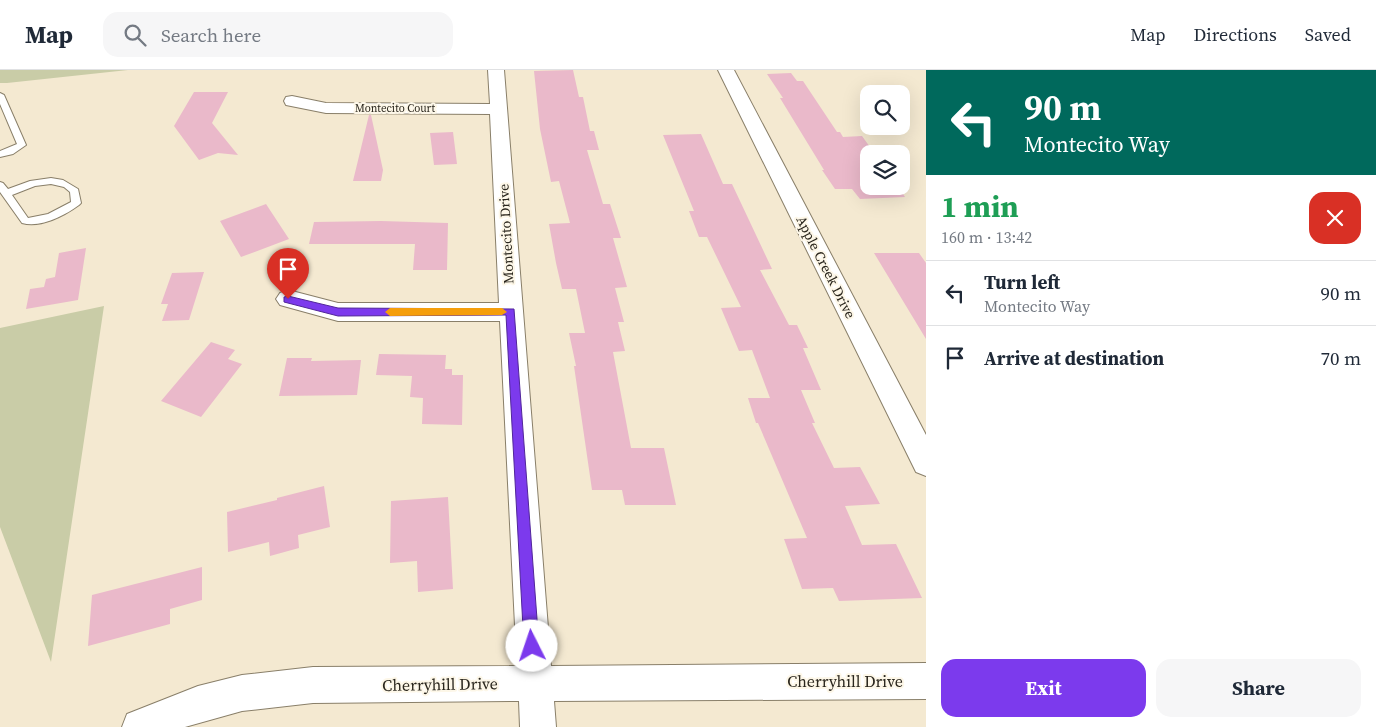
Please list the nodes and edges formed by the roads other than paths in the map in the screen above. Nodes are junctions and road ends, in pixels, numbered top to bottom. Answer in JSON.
{"nodes":[{"id":1,"x":496,"y":70,"type":"edge"},
{"id":2,"x":726,"y":70,"type":"edge"},
{"id":3,"x":0,"y":95,"type":"edge"},
{"id":4,"x":292,"y":101,"type":"dead end"},
{"id":5,"x":499,"y":109,"type":"junction"},
{"id":6,"x":0,"y":154,"type":"edge"},
{"id":7,"x":0,"y":185,"type":"edge"},
{"id":8,"x":7,"y":193,"type":"junction"},
{"id":9,"x":288,"y":299,"type":"dead end"},
{"id":10,"x":510,"y":312,"type":"junction"},
{"id":11,"x":926,"y":463,"type":"edge"},
{"id":12,"x":926,"y":681,"type":"edge"},
{"id":13,"x":534,"y":683,"type":"junction"},
{"id":14,"x":140,"y":727,"type":"edge"},
{"id":15,"x":538,"y":727,"type":"edge"}],
"edges":[{"from":1,"to":5,"type":"street","name":"Montecito Drive"},
{"from":2,"to":11,"type":"street","name":"Apple Creek Drive"},
{"from":3,"to":6,"type":"lane"},
{"from":4,"to":5,"type":"street","name":"Montecito Court"},
{"from":5,"to":10,"type":"street","name":"Montecito Drive"},
{"from":7,"to":8,"type":"lane"},
{"from":8,"to":8,"type":"lane"},
{"from":9,"to":10,"type":"street"},
{"from":10,"to":13,"type":"street","name":"Montecito Drive"},
{"from":12,"to":13,"type":"street","name":"Cherryhill Drive"},
{"from":13,"to":14,"type":"street","name":"Cherryhill Drive"},
{"from":13,"to":15,"type":"street","name":"Montecito Drive"}]}
